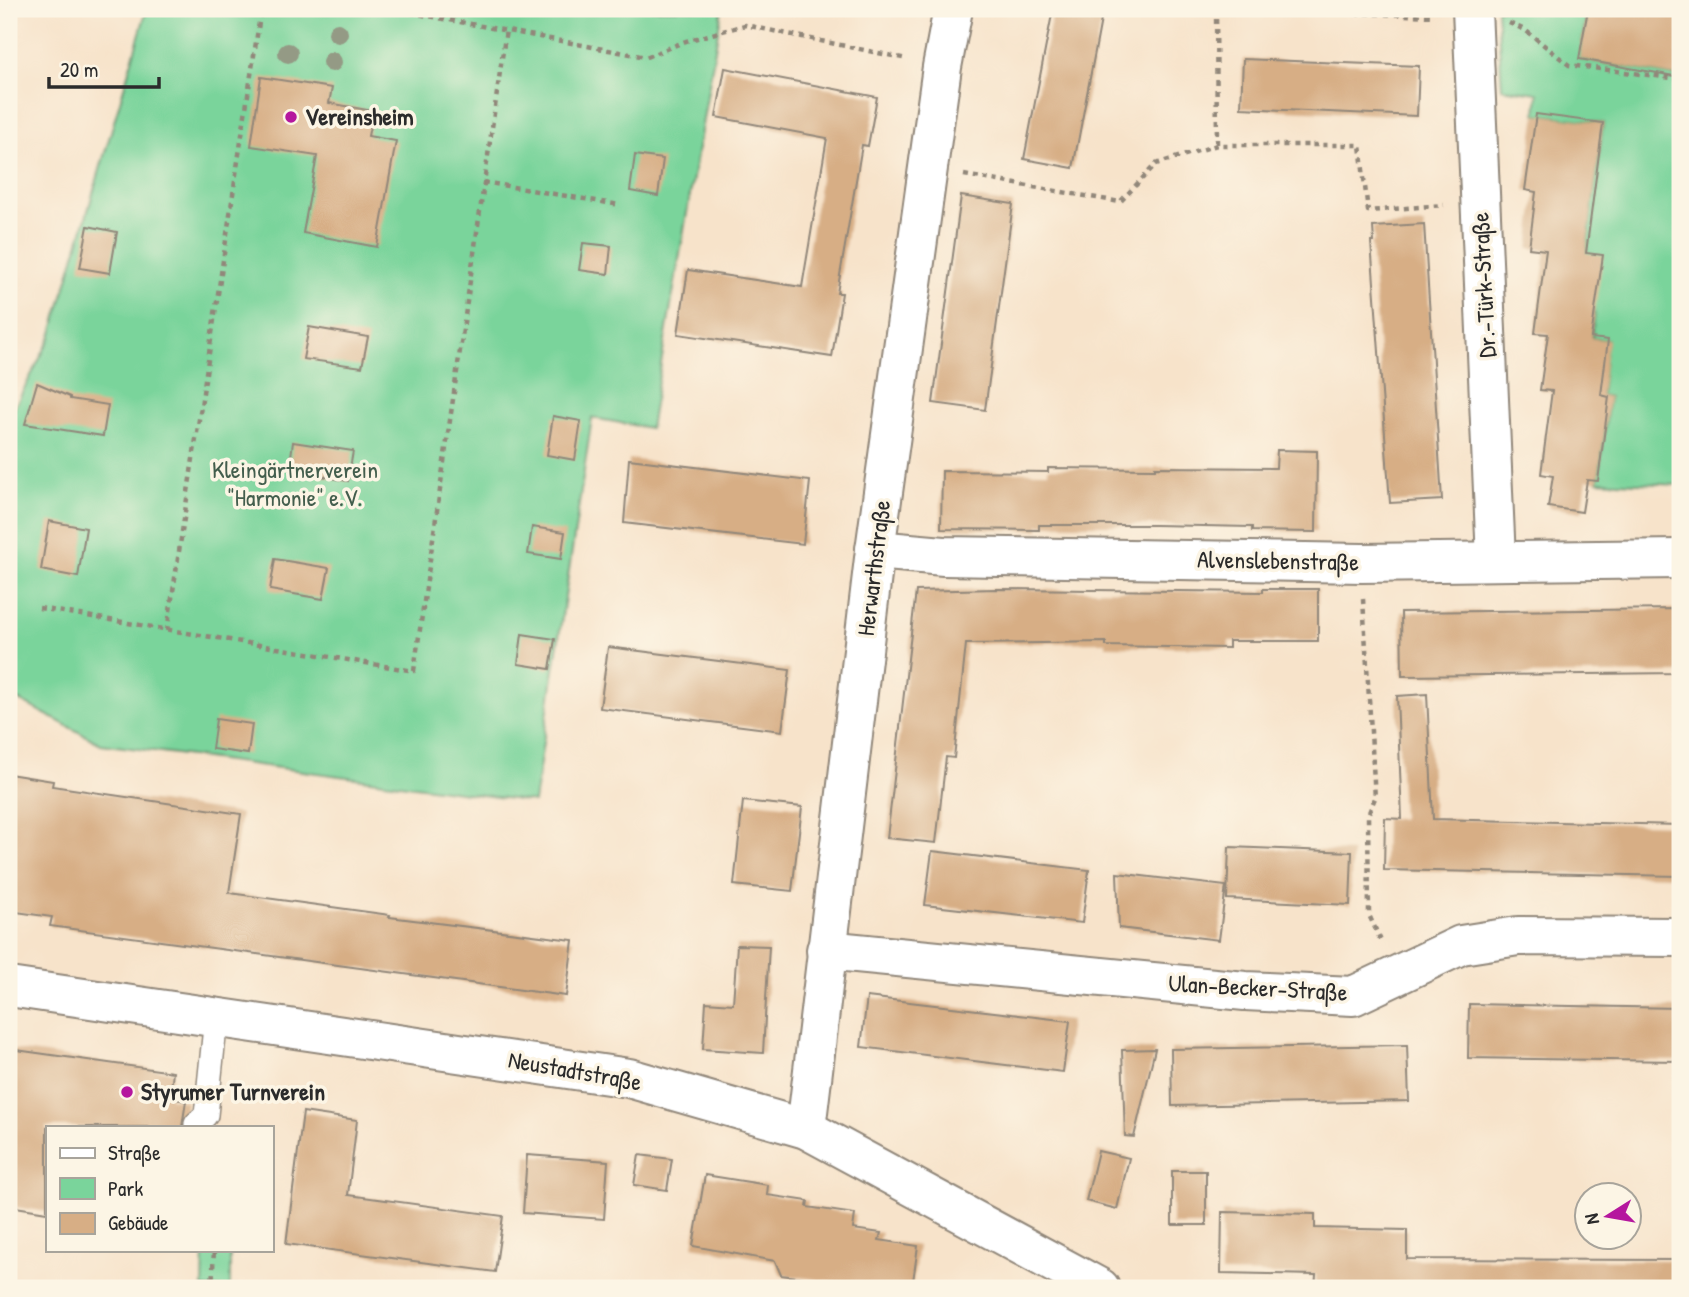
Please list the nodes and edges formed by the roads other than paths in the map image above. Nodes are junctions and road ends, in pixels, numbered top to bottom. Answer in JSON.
{"nodes":[{"id":1,"x":953,"y":9,"type":"edge"},
{"id":2,"x":1472,"y":13,"type":"edge"},
{"id":3,"x":875,"y":550,"type":"junction"},
{"id":4,"x":1680,"y":559,"type":"edge"},
{"id":5,"x":1496,"y":561,"type":"junction"},
{"id":6,"x":1680,"y":937,"type":"edge"},
{"id":7,"x":826,"y":950,"type":"junction"},
{"id":8,"x":9,"y":987,"type":"edge"},
{"id":9,"x":216,"y":1017,"type":"junction"},
{"id":10,"x":196,"y":1126,"type":"edge"},
{"id":11,"x":806,"y":1129,"type":"junction"},
{"id":12,"x":1100,"y":1288,"type":"edge"}],
"edges":[{"from":1,"to":3,"type":"street","name":"Herwarthstraße"},
{"from":2,"to":5,"type":"street","name":"Dr.-Türk-Straße"},
{"from":3,"to":5,"type":"street","name":"Alvenslebenstraße"},
{"from":3,"to":7,"type":"street","name":"Herwarthstraße"},
{"from":4,"to":5,"type":"street","name":"Alvenslebenstraße"},
{"from":6,"to":7,"type":"street","name":"Ulan-Becker-Straße"},
{"from":7,"to":11,"type":"street","name":"Herwarthstraße"},
{"from":8,"to":9,"type":"street","name":"Neustadtstraße"},
{"from":9,"to":10,"type":"lane"},
{"from":9,"to":11,"type":"street","name":"Neustadtstraße"},
{"from":11,"to":12,"type":"street","name":"Neustadtstraße"}]}
